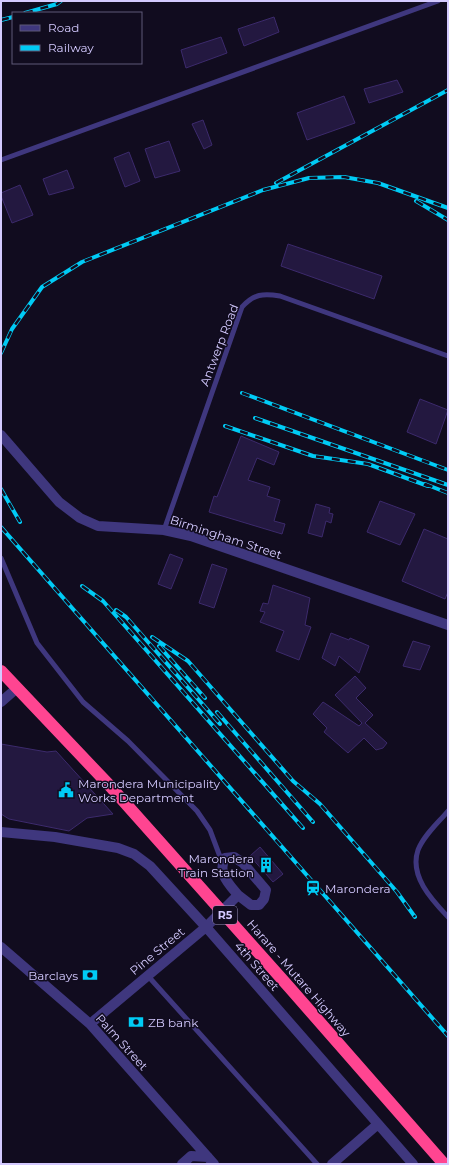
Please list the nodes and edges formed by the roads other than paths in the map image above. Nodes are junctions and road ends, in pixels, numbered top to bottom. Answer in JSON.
{"nodes":[{"id":1,"x":438,"y":1,"type":"edge"},
{"id":2,"x":1,"y":160,"type":"edge"},
{"id":3,"x":448,"y":356,"type":"edge"},
{"id":4,"x":1,"y":435,"type":"edge"},
{"id":5,"x":164,"y":530,"type":"junction"},
{"id":6,"x":1,"y":558,"type":"edge"},
{"id":7,"x":448,"y":625,"type":"edge"},
{"id":8,"x":1,"y":671,"type":"edge"},
{"id":9,"x":17,"y":688,"type":"junction"},
{"id":10,"x":1,"y":702,"type":"edge"},
{"id":11,"x":448,"y":811,"type":"edge"},
{"id":12,"x":1,"y":832,"type":"edge"},
{"id":13,"x":222,"y":863,"type":"junction"},
{"id":14,"x":238,"y":895,"type":"junction"},
{"id":15,"x":222,"y":912,"type":"junction"},
{"id":16,"x":448,"y":917,"type":"edge"},
{"id":17,"x":206,"y":927,"type":"junction"},
{"id":18,"x":1,"y":947,"type":"edge"},
{"id":19,"x":148,"y":976,"type":"junction"},
{"id":20,"x":90,"y":1024,"type":"junction"},
{"id":21,"x":378,"y":1124,"type":"junction"},
{"id":22,"x":186,"y":1132,"type":"junction"},
{"id":23,"x":191,"y":1156,"type":"junction"},
{"id":24,"x":211,"y":1160,"type":"edge"},
{"id":25,"x":182,"y":1164,"type":"edge"},
{"id":26,"x":317,"y":1164,"type":"edge"},
{"id":27,"x":332,"y":1164,"type":"edge"},
{"id":28,"x":413,"y":1164,"type":"edge"},
{"id":29,"x":444,"y":1164,"type":"edge"}],
"edges":[{"from":1,"to":2,"type":"lane"},
{"from":3,"to":5,"type":"lane","name":"Antwerp Road"},
{"from":4,"to":5,"type":"street","name":"Birmingham Street"},
{"from":5,"to":7,"type":"street","name":"Birmingham Street"},
{"from":6,"to":13,"type":"lane"},
{"from":8,"to":9,"type":"highway","name":"Harare - Mutare Highway","number":"R5"},
{"from":9,"to":10,"type":"street"},
{"from":9,"to":15,"type":"highway","name":"Harare - Mutare Highway","number":"R5"},
{"from":11,"to":16,"type":"lane"},
{"from":12,"to":17,"type":"street","name":"4th Street"},
{"from":13,"to":14,"type":"street"},
{"from":13,"to":14,"type":"street"},
{"from":14,"to":15,"type":"street","name":"Pine Street"},
{"from":15,"to":17,"type":"street","name":"Pine Street"},
{"from":15,"to":29,"type":"highway","name":"Harare - Mutare Highway","number":"R5"},
{"from":17,"to":19,"type":"street","name":"Pine Street"},
{"from":17,"to":21,"type":"street","name":"4th Street"},
{"from":18,"to":20,"type":"street","name":"Palm Street"},
{"from":19,"to":20,"type":"street","name":"Pine Street"},
{"from":19,"to":26,"type":"lane"},
{"from":20,"to":22,"type":"street","name":"Palm Street"},
{"from":21,"to":27,"type":"street"},
{"from":21,"to":28,"type":"street","name":"4th Street"},
{"from":22,"to":23,"type":"street"},
{"from":22,"to":24,"type":"street","name":"Palm Street"},
{"from":23,"to":24,"type":"street"},
{"from":23,"to":25,"type":"street"}]}
